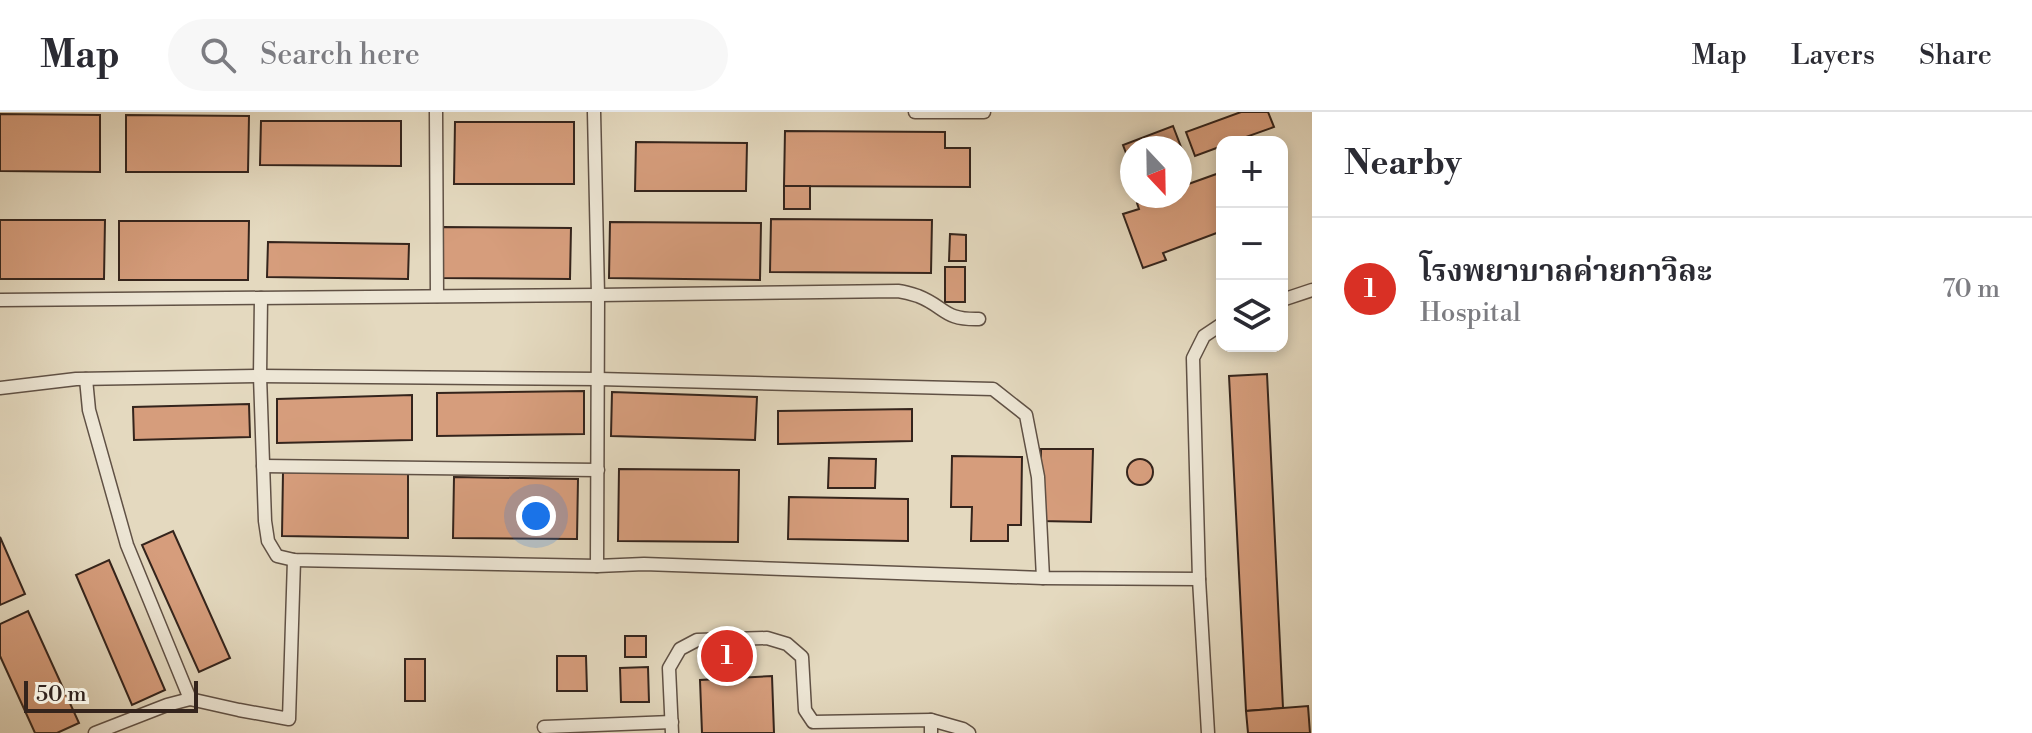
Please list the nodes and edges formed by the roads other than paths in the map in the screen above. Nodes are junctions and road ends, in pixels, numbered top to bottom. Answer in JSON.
{"nodes":[{"id":1,"x":436,"y":112,"type":"edge"},
{"id":2,"x":594,"y":112,"type":"edge"},
{"id":3,"x":915,"y":112,"type":"edge"},
{"id":4,"x":980,"y":112,"type":"edge"},
{"id":5,"x":1312,"y":290,"type":"edge"},
{"id":6,"x":598,"y":295,"type":"junction"},
{"id":7,"x":437,"y":296,"type":"junction"},
{"id":8,"x":261,"y":298,"type":"junction"},
{"id":9,"x":1288,"y":298,"type":"edge"},
{"id":10,"x":0,"y":300,"type":"edge"},
{"id":11,"x":979,"y":319,"type":"dead end"},
{"id":12,"x":1216,"y":328,"type":"edge"},
{"id":13,"x":260,"y":376,"type":"junction"},
{"id":14,"x":86,"y":379,"type":"junction"},
{"id":15,"x":599,"y":379,"type":"junction"},
{"id":16,"x":0,"y":388,"type":"edge"},
{"id":17,"x":263,"y":466,"type":"junction"},
{"id":18,"x":598,"y":470,"type":"junction"},
{"id":19,"x":294,"y":560,"type":"junction"},
{"id":20,"x":597,"y":566,"type":"junction"},
{"id":21,"x":1043,"y":578,"type":"junction"},
{"id":22,"x":1199,"y":579,"type":"junction"},
{"id":23,"x":190,"y":699,"type":"junction"},
{"id":24,"x":931,"y":726,"type":"edge"},
{"id":25,"x":544,"y":727,"type":"dead end"},
{"id":26,"x":672,"y":727,"type":"edge"},
{"id":27,"x":95,"y":733,"type":"edge"},
{"id":28,"x":969,"y":733,"type":"edge"},
{"id":29,"x":1208,"y":733,"type":"edge"}],
"edges":[{"from":1,"to":7,"type":"lane"},
{"from":2,"to":6,"type":"lane"},
{"from":3,"to":4,"type":"lane"},
{"from":5,"to":9,"type":"lane"},
{"from":6,"to":7,"type":"lane"},
{"from":6,"to":11,"type":"lane"},
{"from":6,"to":15,"type":"lane"},
{"from":7,"to":8,"type":"lane"},
{"from":8,"to":10,"type":"lane"},
{"from":8,"to":13,"type":"lane"},
{"from":12,"to":22,"type":"lane"},
{"from":13,"to":14,"type":"lane"},
{"from":13,"to":15,"type":"lane"},
{"from":13,"to":17,"type":"lane"},
{"from":14,"to":16,"type":"lane"},
{"from":14,"to":23,"type":"lane"},
{"from":15,"to":18,"type":"lane"},
{"from":15,"to":21,"type":"lane"},
{"from":17,"to":18,"type":"lane"},
{"from":17,"to":19,"type":"lane"},
{"from":18,"to":20,"type":"lane"},
{"from":19,"to":20,"type":"lane"},
{"from":19,"to":23,"type":"lane"},
{"from":20,"to":21,"type":"lane"},
{"from":21,"to":22,"type":"lane"},
{"from":22,"to":29,"type":"lane"},
{"from":23,"to":27,"type":"lane"},
{"from":24,"to":26,"type":"lane"},
{"from":24,"to":28,"type":"lane"},
{"from":25,"to":26,"type":"lane"}]}
